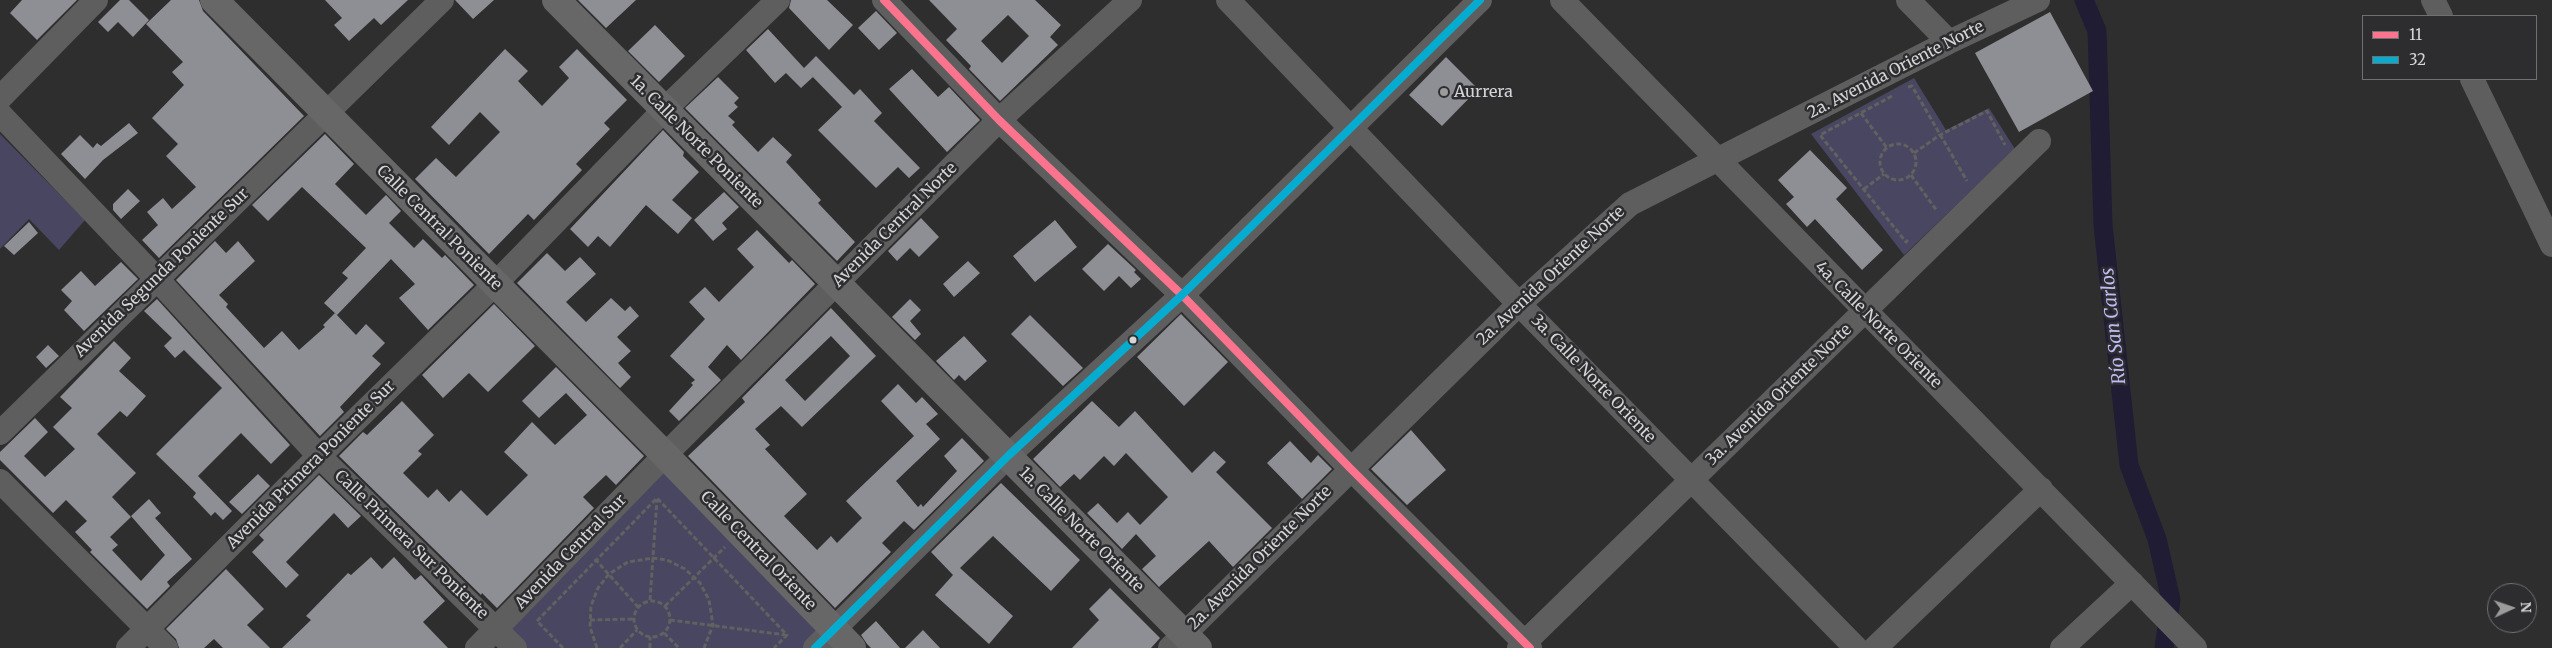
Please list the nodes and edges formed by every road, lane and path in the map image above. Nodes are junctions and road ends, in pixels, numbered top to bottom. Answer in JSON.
{"nodes":[{"id":1,"x":96,"y":0,"type":"edge"},
{"id":2,"x":214,"y":0,"type":"edge"},
{"id":3,"x":442,"y":0,"type":"edge"},
{"id":4,"x":556,"y":0,"type":"edge"},
{"id":5,"x":778,"y":0,"type":"edge"},
{"id":6,"x":884,"y":0,"type":"edge"},
{"id":7,"x":1130,"y":0,"type":"edge"},
{"id":8,"x":1228,"y":0,"type":"edge"},
{"id":9,"x":1480,"y":0,"type":"edge"},
{"id":10,"x":1562,"y":0,"type":"edge"},
{"id":11,"x":1908,"y":0,"type":"edge"},
{"id":12,"x":2038,"y":0,"type":"edge"},
{"id":13,"x":2433,"y":0,"type":"edge"},
{"id":14,"x":2440,"y":15,"type":"edge"},
{"id":15,"x":1948,"y":42,"type":"junction"},
{"id":16,"x":2472,"y":80,"type":"edge"},
{"id":17,"x":1903,"y":90,"type":"dead end"},
{"id":18,"x":1895,"y":95,"type":"dead end"},
{"id":19,"x":0,"y":98,"type":"edge"},
{"id":20,"x":664,"y":110,"type":"junction"},
{"id":21,"x":1861,"y":113,"type":"junction"},
{"id":22,"x":0,"y":114,"type":"edge"},
{"id":23,"x":326,"y":114,"type":"junction"},
{"id":24,"x":999,"y":120,"type":"junction"},
{"id":25,"x":1350,"y":127,"type":"junction"},
{"id":26,"x":1940,"y":135,"type":"junction"},
{"id":27,"x":2038,"y":141,"type":"dead end"},
{"id":28,"x":1886,"y":148,"type":"junction"},
{"id":29,"x":1999,"y":151,"type":"dead end"},
{"id":30,"x":1914,"y":153,"type":"junction"},
{"id":31,"x":1718,"y":160,"type":"junction"},
{"id":32,"x":1884,"y":174,"type":"junction"},
{"id":33,"x":1912,"y":175,"type":"junction"},
{"id":34,"x":1974,"y":175,"type":"dead end"},
{"id":35,"x":1968,"y":182,"type":"junction"},
{"id":36,"x":1962,"y":187,"type":"dead end"},
{"id":37,"x":1864,"y":189,"type":"junction"},
{"id":38,"x":1943,"y":205,"type":"dead end"},
{"id":39,"x":1937,"y":211,"type":"junction"},
{"id":40,"x":1931,"y":217,"type":"dead end"},
{"id":41,"x":1912,"y":236,"type":"dead end"},
{"id":42,"x":2552,"y":245,"type":"edge"},
{"id":43,"x":156,"y":278,"type":"junction"},
{"id":44,"x":495,"y":284,"type":"junction"},
{"id":45,"x":836,"y":284,"type":"junction"},
{"id":46,"x":1182,"y":295,"type":"junction"},
{"id":47,"x":1519,"y":304,"type":"junction"},
{"id":48,"x":1864,"y":312,"type":"junction"},
{"id":49,"x":0,"y":434,"type":"edge"},
{"id":50,"x":665,"y":455,"type":"junction"},
{"id":51,"x":319,"y":456,"type":"junction"},
{"id":52,"x":1008,"y":456,"type":"junction"},
{"id":53,"x":1350,"y":468,"type":"junction"},
{"id":54,"x":1691,"y":479,"type":"junction"},
{"id":55,"x":0,"y":481,"type":"edge"},
{"id":56,"x":2041,"y":489,"type":"junction"},
{"id":57,"x":657,"y":498,"type":"junction"},
{"id":58,"x":740,"y":532,"type":"junction"},
{"id":59,"x":578,"y":543,"type":"junction"},
{"id":60,"x":713,"y":557,"type":"junction"},
{"id":61,"x":653,"y":558,"type":"junction"},
{"id":62,"x":595,"y":560,"type":"junction"},
{"id":63,"x":609,"y":574,"type":"junction"},
{"id":64,"x":694,"y":576,"type":"junction"},
{"id":65,"x":2132,"y":582,"type":"junction"},
{"id":66,"x":650,"y":600,"type":"junction"},
{"id":67,"x":665,"y":606,"type":"junction"},
{"id":68,"x":638,"y":607,"type":"junction"},
{"id":69,"x":634,"y":618,"type":"junction"},
{"id":70,"x":590,"y":620,"type":"junction"},
{"id":71,"x":670,"y":620,"type":"junction"},
{"id":72,"x":712,"y":625,"type":"junction"},
{"id":73,"x":497,"y":629,"type":"junction"},
{"id":74,"x":147,"y":630,"type":"junction"},
{"id":75,"x":638,"y":630,"type":"junction"},
{"id":76,"x":664,"y":633,"type":"junction"},
{"id":77,"x":787,"y":635,"type":"junction"},
{"id":78,"x":650,"y":637,"type":"junction"},
{"id":79,"x":834,"y":642,"type":"edge"},
{"id":80,"x":1184,"y":643,"type":"edge"},
{"id":81,"x":2192,"y":644,"type":"edge"},
{"id":82,"x":1524,"y":646,"type":"edge"},
{"id":83,"x":128,"y":648,"type":"edge"},
{"id":84,"x":166,"y":648,"type":"edge"},
{"id":85,"x":477,"y":648,"type":"edge"},
{"id":86,"x":515,"y":648,"type":"edge"},
{"id":87,"x":563,"y":648,"type":"edge"},
{"id":88,"x":597,"y":648,"type":"edge"},
{"id":89,"x":620,"y":648,"type":"edge"},
{"id":90,"x":650,"y":648,"type":"edge"},
{"id":91,"x":678,"y":648,"type":"edge"},
{"id":92,"x":704,"y":648,"type":"edge"},
{"id":93,"x":774,"y":648,"type":"edge"},
{"id":94,"x":1856,"y":648,"type":"edge"},
{"id":95,"x":1874,"y":648,"type":"edge"},
{"id":96,"x":2062,"y":648,"type":"edge"}],
"edges":[{"from":1,"to":19,"type":"street"},
{"from":2,"to":23,"type":"main road","name":"Calle Central Poniente"},
{"from":3,"to":23,"type":"street","name":"Avenida Segunda Poniente Sur"},
{"from":4,"to":20,"type":"main road","name":"1a. Calle Norte Poniente"},
{"from":5,"to":20,"type":"street","name":"Avenida Primera Poniente Sur"},
{"from":6,"to":24,"type":"street"},
{"from":7,"to":24,"type":"street","name":"Avenida Central Norte"},
{"from":8,"to":25,"type":"street","name":"3a. Calle Norte Oriente"},
{"from":9,"to":25,"type":"street"},
{"from":10,"to":31,"type":"street","name":"4a. Calle Norte Oriente"},
{"from":11,"to":15,"type":"street"},
{"from":12,"to":15,"type":"street","name":"2a. Avenida Oriente Norte"},
{"from":13,"to":14,"type":"street"},
{"from":15,"to":31,"type":"street","name":"2a. Avenida Oriente Norte"},
{"from":16,"to":42,"type":"street"},
{"from":17,"to":26,"type":"path"},
{"from":18,"to":21,"type":"path"},
{"from":20,"to":44,"type":"street","name":"Avenida Primera Poniente Sur"},
{"from":20,"to":45,"type":"main road","name":"1a. Calle Norte Poniente"},
{"from":21,"to":28,"type":"path"},
{"from":21,"to":37,"type":"path"},
{"from":22,"to":43,"type":"street","name":"Calle Primera Sur Poniente"},
{"from":23,"to":43,"type":"street","name":"Avenida Segunda Poniente Sur"},
{"from":23,"to":44,"type":"main road","name":"Calle Central Poniente"},
{"from":24,"to":45,"type":"street","name":"Avenida Central Norte"},
{"from":24,"to":46,"type":"street"},
{"from":25,"to":46,"type":"street"},
{"from":25,"to":47,"type":"street","name":"3a. Calle Norte Oriente"},
{"from":26,"to":29,"type":"path"},
{"from":26,"to":30,"type":"path"},
{"from":26,"to":35,"type":"path"},
{"from":27,"to":48,"type":"street","name":"3a. Avenida Oriente Norte"},
{"from":28,"to":30,"type":"path"},
{"from":28,"to":32,"type":"path"},
{"from":30,"to":33,"type":"path"},
{"from":31,"to":47,"type":"street","name":"2a. Avenida Oriente Norte"},
{"from":31,"to":48,"type":"street","name":"4a. Calle Norte Oriente"},
{"from":32,"to":33,"type":"path"},
{"from":32,"to":37,"type":"path"},
{"from":33,"to":39,"type":"path"},
{"from":34,"to":35,"type":"path"},
{"from":35,"to":36,"type":"path"},
{"from":37,"to":41,"type":"path"},
{"from":38,"to":39,"type":"path"},
{"from":39,"to":40,"type":"path"},
{"from":43,"to":49,"type":"street","name":"Avenida Segunda Poniente Sur"},
{"from":43,"to":51,"type":"street","name":"Calle Primera Sur Poniente"},
{"from":44,"to":50,"type":"main road","name":"Calle Central Poniente"},
{"from":44,"to":51,"type":"street","name":"Avenida Primera Poniente Sur"},
{"from":45,"to":50,"type":"street","name":"Avenida Central Norte"},
{"from":45,"to":52,"type":"main road","name":"1a. Calle Norte Oriente"},
{"from":46,"to":52,"type":"street"},
{"from":46,"to":53,"type":"street"},
{"from":47,"to":53,"type":"street","name":"2a. Avenida Oriente Norte"},
{"from":47,"to":54,"type":"street","name":"3a. Calle Norte Oriente"},
{"from":48,"to":54,"type":"street","name":"3a. Avenida Oriente Norte"},
{"from":48,"to":56,"type":"street","name":"4a. Calle Norte Oriente"},
{"from":50,"to":58,"type":"main road","name":"Calle Central Oriente"},
{"from":50,"to":59,"type":"street","name":"Avenida Central Sur"},
{"from":51,"to":73,"type":"street","name":"Calle Primera Sur Poniente"},
{"from":51,"to":74,"type":"street","name":"Avenida Primera Poniente Sur"},
{"from":52,"to":79,"type":"street"},
{"from":52,"to":80,"type":"main road","name":"1a. Calle Norte Oriente"},
{"from":53,"to":80,"type":"street","name":"2a. Avenida Oriente Norte"},
{"from":53,"to":82,"type":"street"},
{"from":54,"to":82,"type":"street","name":"3a. Avenida Oriente Norte"},
{"from":54,"to":94,"type":"street","name":"3a. Calle Norte Oriente"},
{"from":55,"to":74,"type":"street"},
{"from":56,"to":65,"type":"street","name":"4a. Calle Norte Oriente"},
{"from":56,"to":95,"type":"street"},
{"from":57,"to":60,"type":"path"},
{"from":57,"to":61,"type":"path"},
{"from":57,"to":62,"type":"path"},
{"from":58,"to":60,"type":"path"},
{"from":58,"to":79,"type":"main road","name":"Calle Central Oriente"},
{"from":59,"to":62,"type":"path"},
{"from":59,"to":73,"type":"street","name":"Avenida Central Sur"},
{"from":60,"to":64,"type":"path"},
{"from":60,"to":77,"type":"path"},
{"from":61,"to":63,"type":"path"},
{"from":61,"to":64,"type":"path"},
{"from":61,"to":66,"type":"path"},
{"from":62,"to":63,"type":"path"},
{"from":62,"to":87,"type":"path"},
{"from":63,"to":68,"type":"path"},
{"from":63,"to":70,"type":"path"},
{"from":64,"to":67,"type":"path"},
{"from":64,"to":72,"type":"path"},
{"from":65,"to":81,"type":"street","name":"4a. Calle Norte Oriente"},
{"from":65,"to":96,"type":"street"},
{"from":66,"to":67,"type":"path"},
{"from":66,"to":68,"type":"path"},
{"from":67,"to":71,"type":"path"},
{"from":68,"to":69,"type":"path"},
{"from":69,"to":70,"type":"path"},
{"from":69,"to":75,"type":"path"},
{"from":70,"to":88,"type":"path"},
{"from":71,"to":72,"type":"path"},
{"from":71,"to":76,"type":"path"},
{"from":72,"to":77,"type":"path"},
{"from":72,"to":92,"type":"path"},
{"from":73,"to":85,"type":"street","name":"Avenida Central Sur"},
{"from":73,"to":86,"type":"street","name":"Calle Primera Sur Poniente"},
{"from":74,"to":83,"type":"street","name":"Avenida Primera Poniente Sur"},
{"from":74,"to":84,"type":"street"},
{"from":75,"to":78,"type":"path"},
{"from":75,"to":89,"type":"path"},
{"from":76,"to":78,"type":"path"},
{"from":76,"to":91,"type":"path"},
{"from":77,"to":93,"type":"path"},
{"from":78,"to":90,"type":"path"}]}
